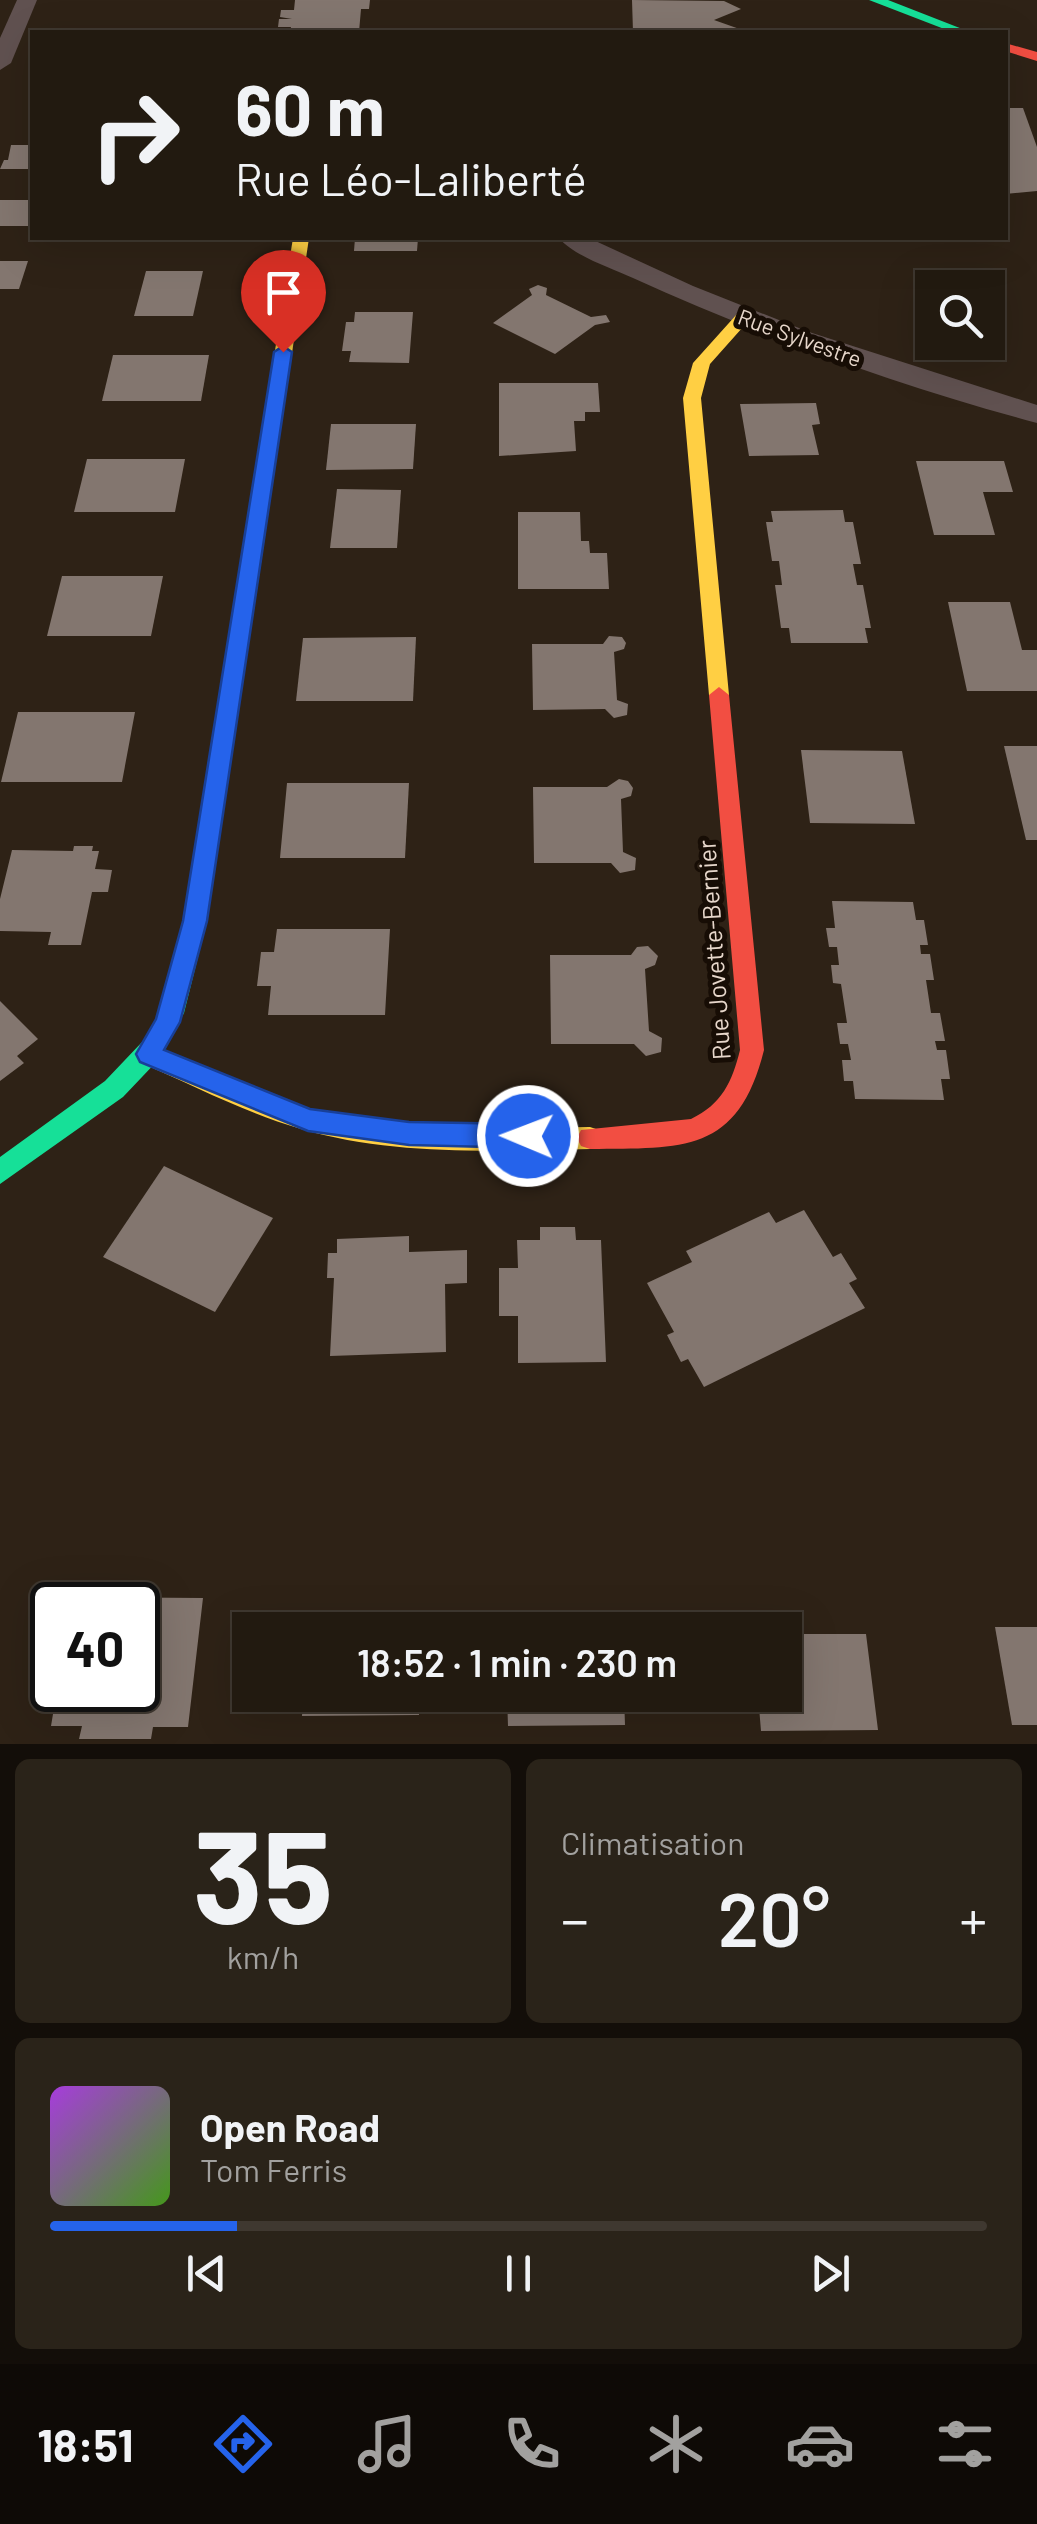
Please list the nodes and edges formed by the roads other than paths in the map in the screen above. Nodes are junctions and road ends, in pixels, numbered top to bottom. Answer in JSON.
{"nodes":[{"id":1,"x":27,"y":0,"type":"edge"},
{"id":2,"x":876,"y":0,"type":"edge"},
{"id":3,"x":958,"y":30,"type":"edge"},
{"id":4,"x":22,"y":37,"type":"edge"},
{"id":5,"x":1008,"y":47,"type":"edge"},
{"id":6,"x":1037,"y":57,"type":"edge"},
{"id":7,"x":0,"y":62,"type":"edge"},
{"id":8,"x":300,"y":240,"type":"edge"},
{"id":9,"x":575,"y":240,"type":"edge"},
{"id":10,"x":743,"y":318,"type":"junction"},
{"id":11,"x":1037,"y":414,"type":"edge"},
{"id":12,"x":148,"y":1054,"type":"junction"},
{"id":13,"x":0,"y":1172,"type":"edge"}],
"edges":[{"from":1,"to":4,"type":"street"},
{"from":2,"to":3,"type":"street"},
{"from":4,"to":7,"type":"street"},
{"from":5,"to":6,"type":"street"},
{"from":8,"to":12,"type":"street"},
{"from":9,"to":10,"type":"street","name":"Rue Sylvestre"},
{"from":10,"to":11,"type":"street","name":"Rue Sylvestre"},
{"from":10,"to":12,"type":"street","name":"Rue Jovette-Bernier"},
{"from":12,"to":13,"type":"street"}]}
